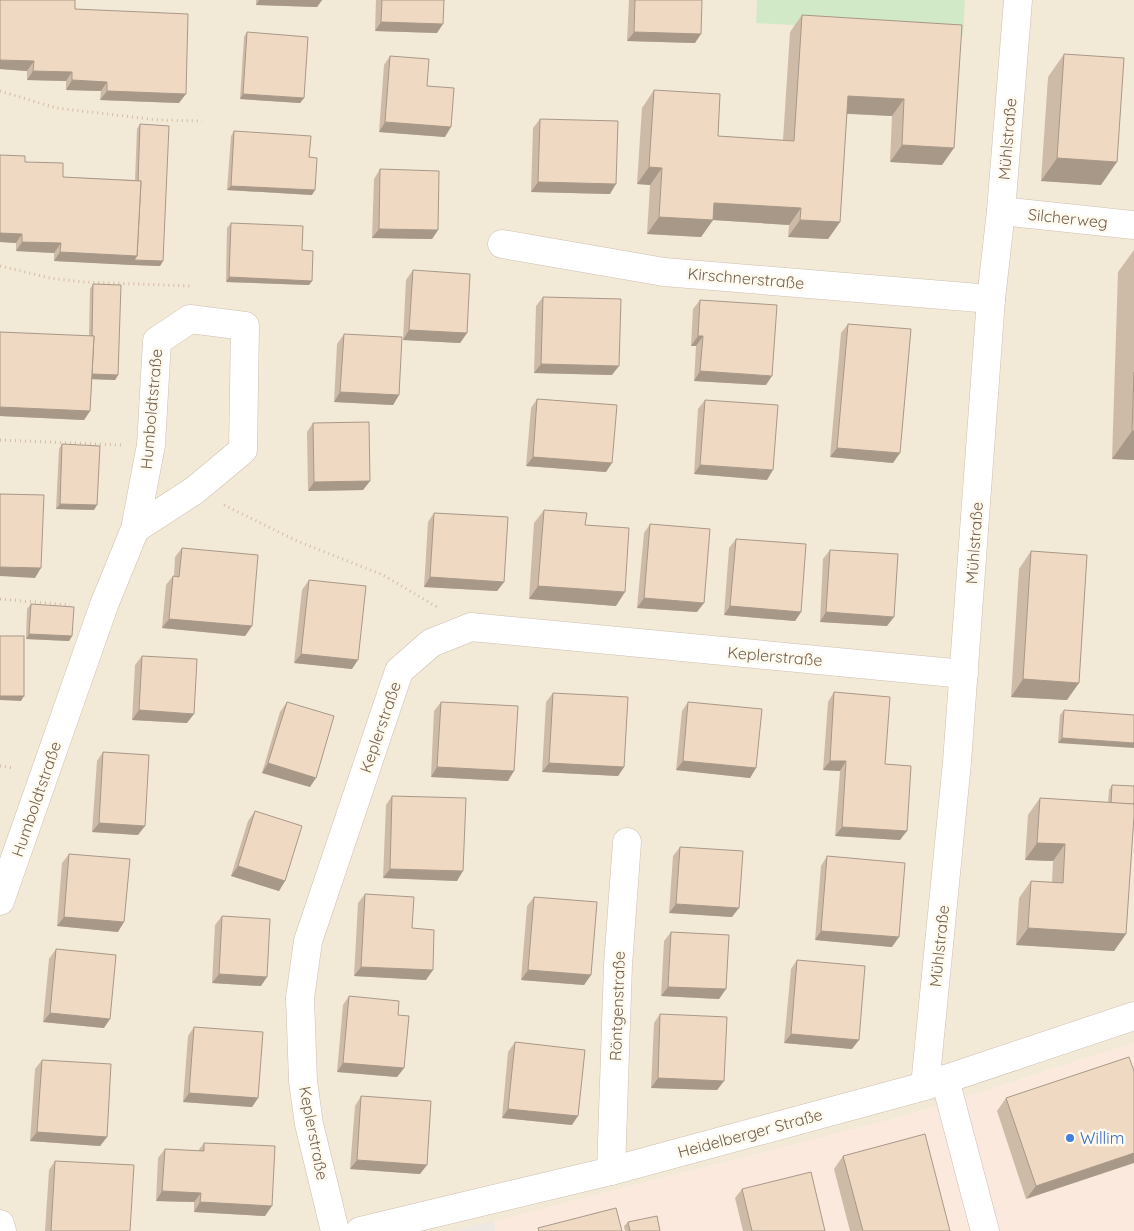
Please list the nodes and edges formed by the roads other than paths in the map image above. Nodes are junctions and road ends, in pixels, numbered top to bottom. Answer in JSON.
{"nodes":[{"id":1,"x":1018,"y":0,"type":"edge"},
{"id":2,"x":1001,"y":211,"type":"junction"},
{"id":3,"x":1134,"y":225,"type":"edge"},
{"id":4,"x":502,"y":244,"type":"dead end"},
{"id":5,"x":991,"y":299,"type":"junction"},
{"id":6,"x":135,"y":529,"type":"junction"},
{"id":7,"x":964,"y":674,"type":"junction"},
{"id":8,"x":627,"y":842,"type":"dead end"},
{"id":9,"x":0,"y":901,"type":"edge"},
{"id":10,"x":1134,"y":1016,"type":"edge"},
{"id":11,"x":935,"y":1082,"type":"junction"},
{"id":12,"x":611,"y":1171,"type":"junction"},
{"id":13,"x":0,"y":1224,"type":"edge"},
{"id":14,"x":2,"y":1231,"type":"edge"},
{"id":15,"x":335,"y":1231,"type":"edge"},
{"id":16,"x":360,"y":1231,"type":"edge"},
{"id":17,"x":985,"y":1231,"type":"edge"}],
"edges":[{"from":1,"to":2,"type":"street","name":"Mühlstraße"},
{"from":2,"to":3,"type":"street","name":"Silcherweg"},
{"from":2,"to":5,"type":"street","name":"Mühlstraße"},
{"from":4,"to":5,"type":"street","name":"Kirschnerstraße"},
{"from":5,"to":7,"type":"street","name":"Mühlstraße"},
{"from":6,"to":6,"type":"street","name":"Humboldtstraße"},
{"from":6,"to":9,"type":"street","name":"Humboldtstraße"},
{"from":7,"to":11,"type":"street","name":"Mühlstraße"},
{"from":7,"to":15,"type":"street","name":"Keplerstraße"},
{"from":8,"to":12,"type":"street","name":"Röntgenstraße"},
{"from":10,"to":11,"type":"street","name":"Heidelberger Straße"},
{"from":11,"to":12,"type":"street","name":"Heidelberger Straße"},
{"from":11,"to":17,"type":"street","name":"Mühlstraße"},
{"from":12,"to":16,"type":"street","name":"Heidelberger Straße"},
{"from":13,"to":14,"type":"street"}]}
